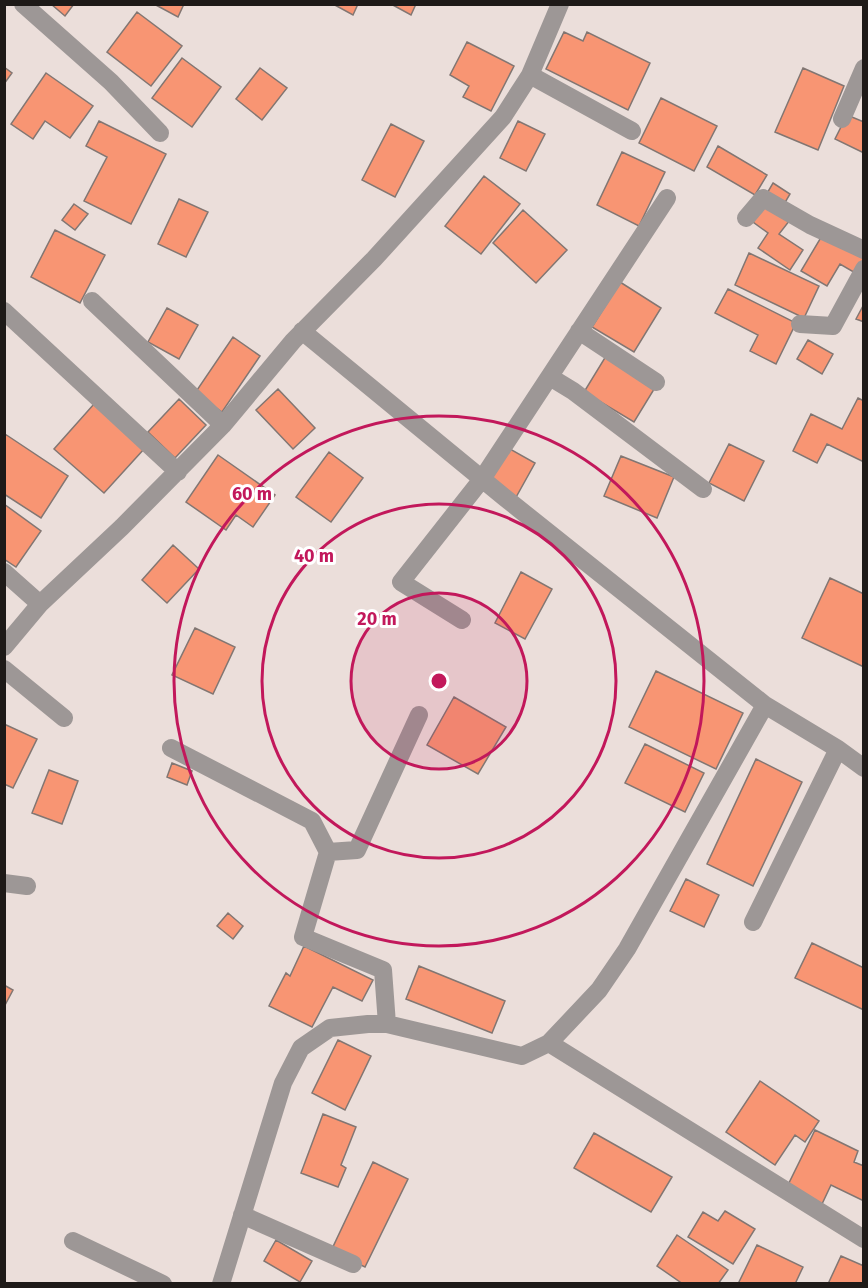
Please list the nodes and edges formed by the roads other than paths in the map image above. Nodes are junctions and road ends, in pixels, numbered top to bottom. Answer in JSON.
{"nodes":[{"id":1,"x":23,"y":4,"type":"edge"},
{"id":2,"x":560,"y":4,"type":"edge"},
{"id":3,"x":864,"y":68,"type":"edge"},
{"id":4,"x":530,"y":75,"type":"junction"},
{"id":5,"x":842,"y":118,"type":"dead end"},
{"id":6,"x":632,"y":131,"type":"dead end"},
{"id":7,"x":160,"y":133,"type":"dead end"},
{"id":8,"x":667,"y":198,"type":"dead end"},
{"id":9,"x":746,"y":218,"type":"dead end"},
{"id":10,"x":864,"y":250,"type":"edge"},
{"id":11,"x":864,"y":269,"type":"edge"},
{"id":12,"x":92,"y":302,"type":"dead end"},
{"id":13,"x":4,"y":311,"type":"edge"},
{"id":14,"x":800,"y":324,"type":"dead end"},
{"id":15,"x":302,"y":331,"type":"junction"},
{"id":16,"x":579,"y":332,"type":"junction"},
{"id":17,"x":550,"y":377,"type":"junction"},
{"id":18,"x":656,"y":382,"type":"dead end"},
{"id":19,"x":223,"y":425,"type":"junction"},
{"id":20,"x":178,"y":472,"type":"junction"},
{"id":21,"x":482,"y":479,"type":"junction"},
{"id":22,"x":703,"y":489,"type":"dead end"},
{"id":23,"x":4,"y":572,"type":"edge"},
{"id":24,"x":40,"y":604,"type":"junction"},
{"id":25,"x":462,"y":620,"type":"dead end"},
{"id":26,"x":4,"y":647,"type":"edge"},
{"id":27,"x":4,"y":669,"type":"edge"},
{"id":28,"x":765,"y":705,"type":"junction"},
{"id":29,"x":420,"y":716,"type":"dead end"},
{"id":30,"x":64,"y":717,"type":"dead end"},
{"id":31,"x":171,"y":748,"type":"dead end"},
{"id":32,"x":838,"y":749,"type":"junction"},
{"id":33,"x":864,"y":768,"type":"edge"},
{"id":34,"x":328,"y":852,"type":"junction"},
{"id":35,"x":4,"y":883,"type":"edge"},
{"id":36,"x":27,"y":886,"type":"dead end"},
{"id":37,"x":753,"y":922,"type":"dead end"},
{"id":38,"x":387,"y":1024,"type":"junction"},
{"id":39,"x":549,"y":1043,"type":"junction"},
{"id":40,"x":242,"y":1215,"type":"junction"},
{"id":41,"x":863,"y":1237,"type":"edge"},
{"id":42,"x":73,"y":1241,"type":"dead end"},
{"id":43,"x":352,"y":1264,"type":"dead end"},
{"id":44,"x":163,"y":1284,"type":"edge"},
{"id":45,"x":221,"y":1284,"type":"edge"}],
"edges":[{"from":1,"to":7,"type":"street"},
{"from":2,"to":4,"type":"street"},
{"from":3,"to":5,"type":"street"},
{"from":4,"to":6,"type":"street"},
{"from":4,"to":15,"type":"street"},
{"from":8,"to":16,"type":"street"},
{"from":9,"to":10,"type":"street"},
{"from":11,"to":14,"type":"street"},
{"from":12,"to":19,"type":"street"},
{"from":13,"to":20,"type":"street"},
{"from":15,"to":19,"type":"street"},
{"from":15,"to":21,"type":"street"},
{"from":16,"to":17,"type":"street"},
{"from":16,"to":18,"type":"street"},
{"from":17,"to":21,"type":"street"},
{"from":17,"to":22,"type":"street"},
{"from":19,"to":20,"type":"street"},
{"from":20,"to":24,"type":"street"},
{"from":21,"to":25,"type":"street"},
{"from":21,"to":28,"type":"street"},
{"from":23,"to":24,"type":"street"},
{"from":24,"to":26,"type":"street"},
{"from":27,"to":30,"type":"street"},
{"from":28,"to":32,"type":"street"},
{"from":28,"to":39,"type":"street"},
{"from":29,"to":34,"type":"street"},
{"from":31,"to":34,"type":"street"},
{"from":32,"to":33,"type":"street"},
{"from":32,"to":37,"type":"street"},
{"from":34,"to":38,"type":"street"},
{"from":35,"to":36,"type":"street"},
{"from":38,"to":39,"type":"street"},
{"from":38,"to":40,"type":"street"},
{"from":39,"to":41,"type":"street"},
{"from":40,"to":43,"type":"street"},
{"from":40,"to":45,"type":"street"},
{"from":42,"to":44,"type":"street"}]}
